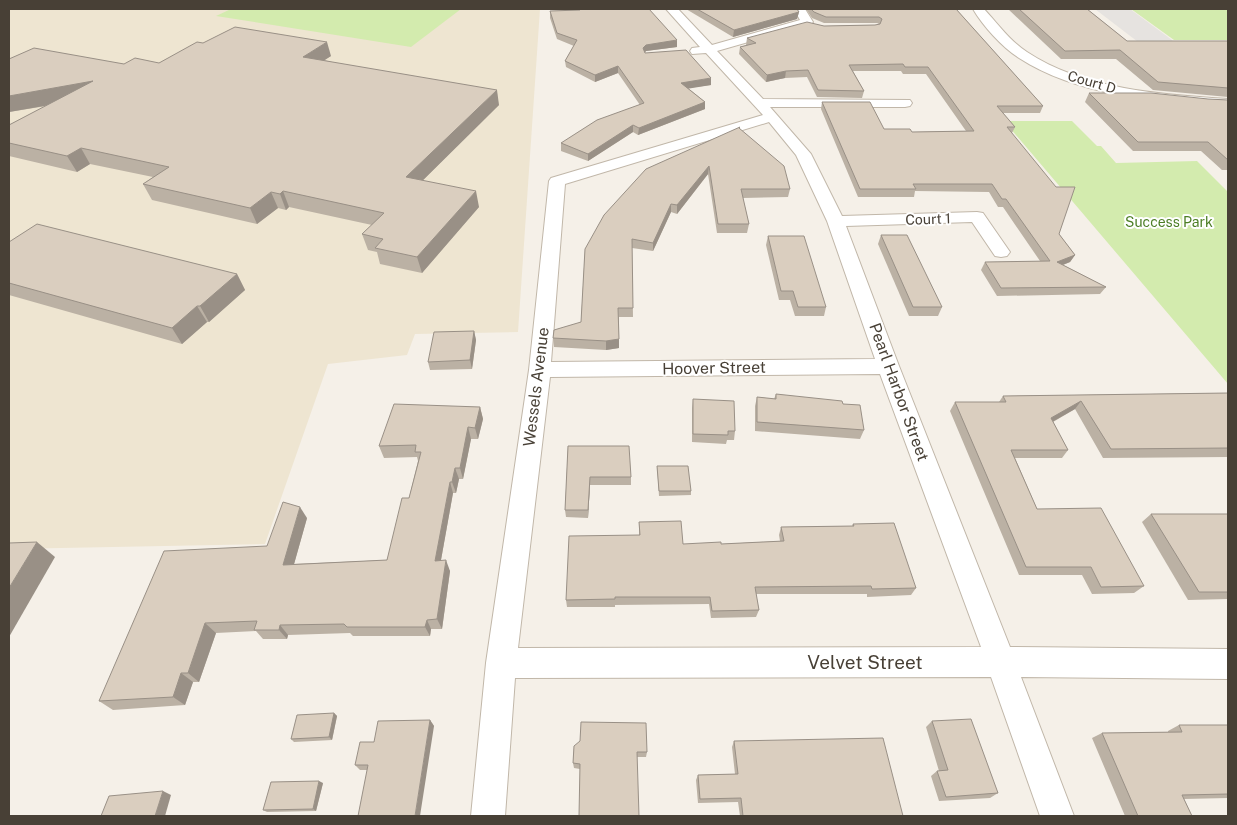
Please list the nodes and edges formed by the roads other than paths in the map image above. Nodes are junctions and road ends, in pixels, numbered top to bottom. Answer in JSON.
{"nodes":[{"id":1,"x":672,"y":9,"type":"edge"},
{"id":2,"x":800,"y":9,"type":"edge"},
{"id":3,"x":978,"y":9,"type":"edge"},
{"id":4,"x":709,"y":49,"type":"junction"},
{"id":5,"x":679,"y":53,"type":"edge"},
{"id":6,"x":905,"y":103,"type":"dead end"},
{"id":7,"x":1228,"y":103,"type":"edge"},
{"id":8,"x":766,"y":110,"type":"junction"},
{"id":9,"x":836,"y":221,"type":"junction"},
{"id":10,"x":1001,"y":252,"type":"dead end"},
{"id":11,"x":888,"y":366,"type":"junction"},
{"id":12,"x":540,"y":370,"type":"junction"},
{"id":13,"x":1001,"y":662,"type":"junction"},
{"id":14,"x":501,"y":663,"type":"junction"},
{"id":15,"x":1228,"y":664,"type":"edge"},
{"id":16,"x":488,"y":816,"type":"edge"},
{"id":17,"x":1057,"y":816,"type":"edge"}],
"edges":[{"from":1,"to":4,"type":"street","name":"Pearl Harbor Street"},
{"from":2,"to":4,"type":"street"},
{"from":3,"to":7,"type":"street","name":"Court D"},
{"from":4,"to":5,"type":"street"},
{"from":4,"to":8,"type":"street","name":"Pearl Harbor Street"},
{"from":6,"to":8,"type":"street"},
{"from":8,"to":9,"type":"street","name":"Pearl Harbor Street"},
{"from":8,"to":12,"type":"street","name":"Wessels Avenue"},
{"from":9,"to":10,"type":"street","name":"Court 1"},
{"from":9,"to":11,"type":"street","name":"Pearl Harbor Street"},
{"from":11,"to":12,"type":"street","name":"Hoover Street"},
{"from":11,"to":13,"type":"street","name":"Pearl Harbor Street"},
{"from":12,"to":14,"type":"street","name":"Wessels Avenue"},
{"from":13,"to":14,"type":"street","name":"Velvet Street"},
{"from":13,"to":15,"type":"street","name":"Velvet Street"},
{"from":13,"to":17,"type":"street","name":"Pearl Harbor Street"},
{"from":14,"to":16,"type":"street","name":"Wessels Avenue"}]}
